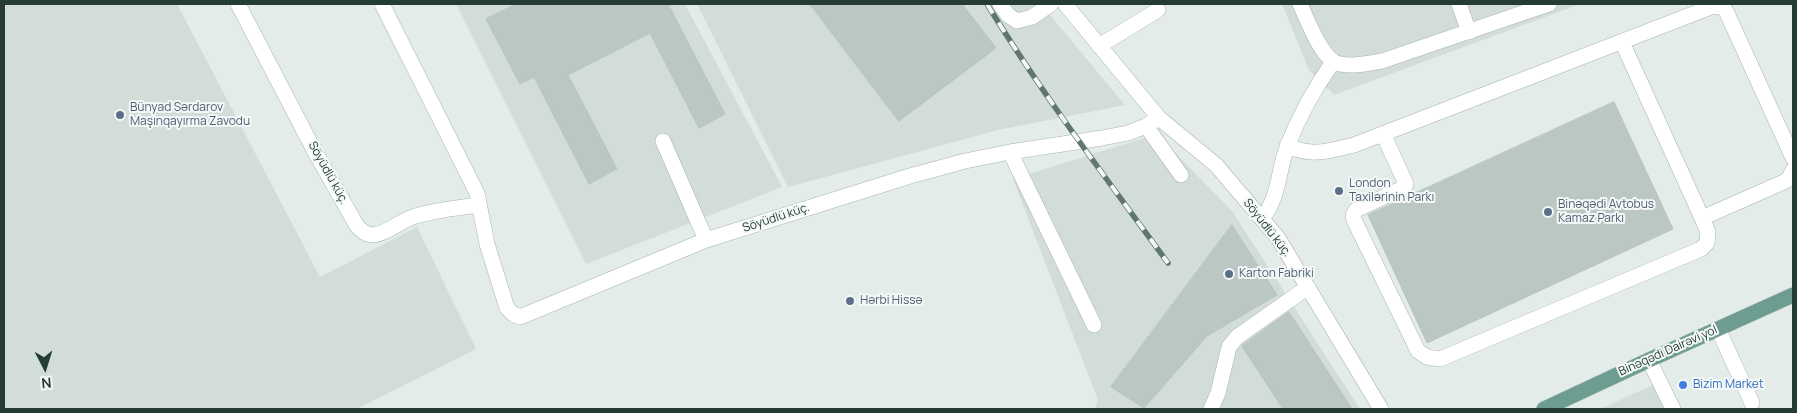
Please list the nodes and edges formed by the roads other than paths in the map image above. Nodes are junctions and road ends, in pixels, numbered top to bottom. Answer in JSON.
{"nodes":[{"id":1,"x":238,"y":4,"type":"edge"},
{"id":2,"x":382,"y":4,"type":"edge"},
{"id":3,"x":1000,"y":4,"type":"edge"},
{"id":4,"x":1051,"y":4,"type":"edge"},
{"id":5,"x":1064,"y":4,"type":"edge"},
{"id":6,"x":1300,"y":4,"type":"edge"},
{"id":7,"x":1459,"y":4,"type":"edge"},
{"id":8,"x":1549,"y":4,"type":"edge"},
{"id":9,"x":1158,"y":10,"type":"dead end"},
{"id":10,"x":1469,"y":32,"type":"junction"},
{"id":11,"x":1622,"y":42,"type":"junction"},
{"id":12,"x":1099,"y":46,"type":"junction"},
{"id":13,"x":1333,"y":62,"type":"junction"},
{"id":14,"x":1153,"y":122,"type":"junction"},
{"id":15,"x":1384,"y":134,"type":"junction"},
{"id":16,"x":663,"y":141,"type":"dead end"},
{"id":17,"x":1287,"y":146,"type":"junction"},
{"id":18,"x":1010,"y":152,"type":"junction"},
{"id":19,"x":1793,"y":158,"type":"edge"},
{"id":20,"x":1793,"y":170,"type":"edge"},
{"id":21,"x":1181,"y":175,"type":"dead end"},
{"id":22,"x":479,"y":206,"type":"junction"},
{"id":23,"x":1262,"y":218,"type":"junction"},
{"id":24,"x":1702,"y":218,"type":"junction"},
{"id":25,"x":706,"y":240,"type":"junction"},
{"id":26,"x":1308,"y":287,"type":"junction"},
{"id":27,"x":1793,"y":295,"type":"edge"},
{"id":28,"x":1094,"y":325,"type":"dead end"},
{"id":29,"x":1718,"y":329,"type":"junction"},
{"id":30,"x":1649,"y":360,"type":"junction"},
{"id":31,"x":1752,"y":404,"type":"dead end"},
{"id":32,"x":1211,"y":409,"type":"edge"},
{"id":33,"x":1381,"y":409,"type":"edge"},
{"id":34,"x":1544,"y":409,"type":"edge"},
{"id":35,"x":1673,"y":409,"type":"edge"}],
"edges":[{"from":1,"to":22,"type":"street","name":"Söyüdlü küç."},
{"from":2,"to":22,"type":"street","name":"Söyüdlü küç."},
{"from":3,"to":4,"type":"street"},
{"from":5,"to":12,"type":"street","name":"Söyüdlü küç."},
{"from":6,"to":13,"type":"street"},
{"from":7,"to":10,"type":"street"},
{"from":8,"to":10,"type":"street"},
{"from":9,"to":12,"type":"street"},
{"from":10,"to":13,"type":"street"},
{"from":11,"to":15,"type":"street"},
{"from":11,"to":19,"type":"street"},
{"from":11,"to":24,"type":"street"},
{"from":12,"to":14,"type":"street","name":"Söyüdlü küç."},
{"from":13,"to":17,"type":"street"},
{"from":14,"to":18,"type":"street","name":"Söyüdlü küç."},
{"from":14,"to":21,"type":"street"},
{"from":14,"to":23,"type":"street","name":"Söyüdlü küç."},
{"from":15,"to":17,"type":"street"},
{"from":15,"to":24,"type":"street"},
{"from":16,"to":25,"type":"street"},
{"from":17,"to":23,"type":"street"},
{"from":18,"to":25,"type":"street","name":"Söyüdlü küç."},
{"from":18,"to":28,"type":"street"},
{"from":20,"to":24,"type":"street"},
{"from":22,"to":25,"type":"street","name":"Söyüdlü küç."},
{"from":23,"to":26,"type":"street","name":"Söyüdlü küç."},
{"from":26,"to":32,"type":"street"},
{"from":26,"to":33,"type":"street","name":"Söyüdlü küç."},
{"from":27,"to":29,"type":"main road","name":"Binəqədi Dairəvi yol"},
{"from":29,"to":30,"type":"main road","name":"Binəqədi Dairəvi yol"},
{"from":29,"to":31,"type":"street"},
{"from":30,"to":34,"type":"main road","name":"Binəqədi Dairəvi yol"},
{"from":30,"to":35,"type":"street"}]}
